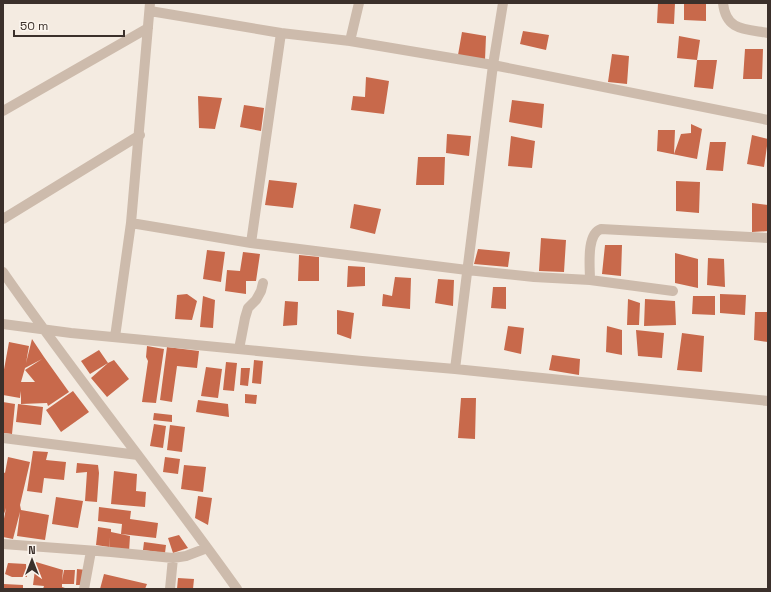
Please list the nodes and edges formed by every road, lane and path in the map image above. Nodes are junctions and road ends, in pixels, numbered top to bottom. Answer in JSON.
{"nodes":[{"id":1,"x":359,"y":3,"type":"edge"},
{"id":2,"x":503,"y":3,"type":"edge"},
{"id":3,"x":722,"y":3,"type":"edge"},
{"id":4,"x":150,"y":7,"type":"edge"},
{"id":5,"x":148,"y":28,"type":"junction"},
{"id":6,"x":281,"y":33,"type":"junction"},
{"id":7,"x":768,"y":33,"type":"edge"},
{"id":8,"x":350,"y":41,"type":"junction"},
{"id":9,"x":492,"y":65,"type":"junction"},
{"id":10,"x":3,"y":111,"type":"edge"},
{"id":11,"x":768,"y":120,"type":"edge"},
{"id":12,"x":140,"y":135,"type":"junction"},
{"id":13,"x":3,"y":219,"type":"edge"},
{"id":14,"x":131,"y":223,"type":"junction"},
{"id":15,"x":768,"y":238,"type":"edge"},
{"id":16,"x":251,"y":243,"type":"junction"},
{"id":17,"x":467,"y":270,"type":"junction"},
{"id":18,"x":3,"y":272,"type":"edge"},
{"id":19,"x":590,"y":280,"type":"junction"},
{"id":20,"x":263,"y":283,"type":"dead end"},
{"id":21,"x":673,"y":291,"type":"dead end"},
{"id":22,"x":3,"y":324,"type":"edge"},
{"id":23,"x":43,"y":330,"type":"junction"},
{"id":24,"x":115,"y":337,"type":"junction"},
{"id":25,"x":240,"y":349,"type":"junction"},
{"id":26,"x":455,"y":369,"type":"junction"},
{"id":27,"x":768,"y":401,"type":"edge"},
{"id":28,"x":3,"y":438,"type":"edge"},
{"id":29,"x":138,"y":455,"type":"junction"},
{"id":30,"x":3,"y":544,"type":"edge"},
{"id":31,"x":207,"y":548,"type":"junction"},
{"id":32,"x":91,"y":551,"type":"junction"},
{"id":33,"x":173,"y":558,"type":"junction"},
{"id":34,"x":84,"y":589,"type":"edge"},
{"id":35,"x":170,"y":589,"type":"edge"},
{"id":36,"x":237,"y":589,"type":"edge"}],
"edges":[{"from":1,"to":8,"type":"street"},
{"from":2,"to":9,"type":"street"},
{"from":3,"to":7,"type":"street"},
{"from":4,"to":5,"type":"street"},
{"from":4,"to":6,"type":"street"},
{"from":5,"to":10,"type":"street"},
{"from":5,"to":12,"type":"street"},
{"from":6,"to":8,"type":"street"},
{"from":6,"to":16,"type":"street"},
{"from":8,"to":9,"type":"street"},
{"from":9,"to":11,"type":"street"},
{"from":9,"to":17,"type":"street"},
{"from":12,"to":13,"type":"street"},
{"from":12,"to":14,"type":"street"},
{"from":14,"to":16,"type":"street"},
{"from":14,"to":24,"type":"street"},
{"from":15,"to":19,"type":"street"},
{"from":16,"to":17,"type":"street"},
{"from":17,"to":19,"type":"street"},
{"from":17,"to":26,"type":"street"},
{"from":18,"to":23,"type":"street"},
{"from":19,"to":21,"type":"street"},
{"from":20,"to":25,"type":"street"},
{"from":22,"to":23,"type":"street"},
{"from":23,"to":24,"type":"street"},
{"from":23,"to":29,"type":"street"},
{"from":24,"to":25,"type":"street"},
{"from":25,"to":26,"type":"street"},
{"from":26,"to":27,"type":"street"},
{"from":28,"to":29,"type":"street"},
{"from":29,"to":31,"type":"street"},
{"from":30,"to":32,"type":"street"},
{"from":31,"to":33,"type":"street"},
{"from":31,"to":36,"type":"street"},
{"from":32,"to":33,"type":"street"},
{"from":32,"to":34,"type":"street"},
{"from":33,"to":35,"type":"street"}]}
